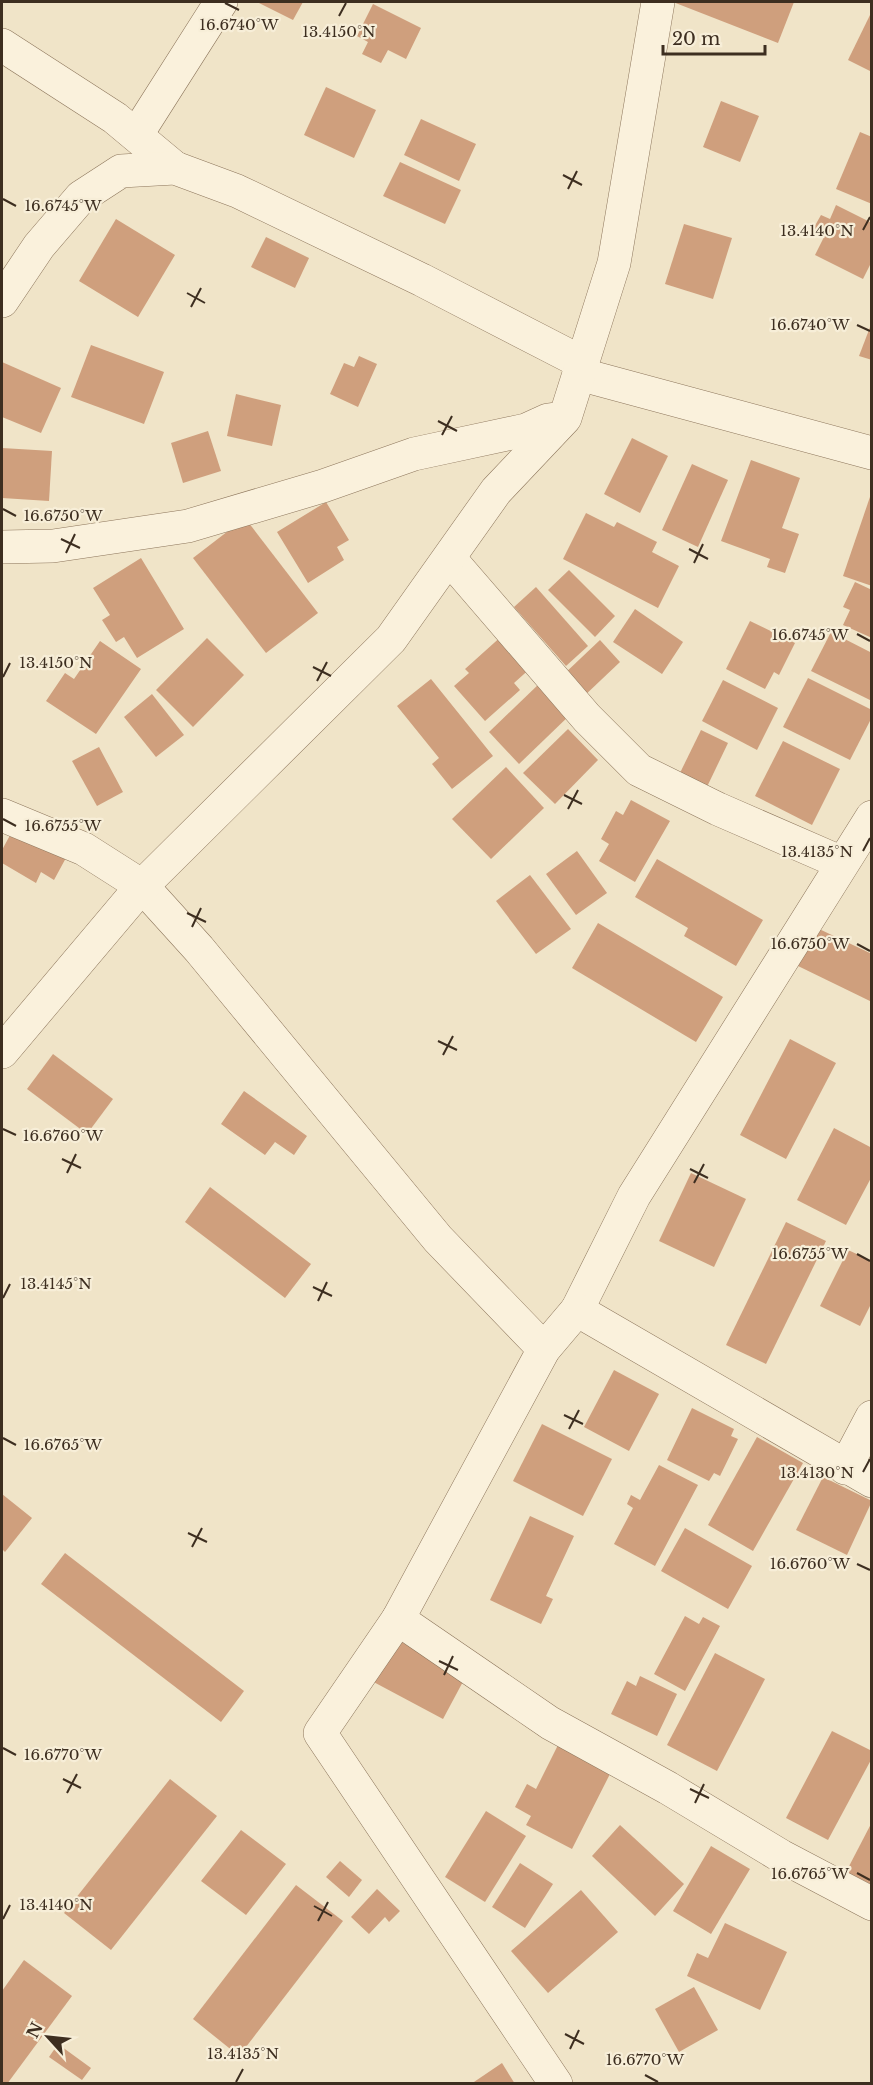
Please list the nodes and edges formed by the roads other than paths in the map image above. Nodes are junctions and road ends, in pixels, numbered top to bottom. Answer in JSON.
{"nodes":[{"id":1,"x":221,"y":2,"type":"edge"},
{"id":2,"x":658,"y":2,"type":"edge"},
{"id":3,"x":2,"y":45,"type":"edge"},
{"id":4,"x":137,"y":134,"type":"junction"},
{"id":5,"x":175,"y":168,"type":"junction"},
{"id":6,"x":2,"y":301,"type":"edge"},
{"id":7,"x":581,"y":369,"type":"junction"},
{"id":8,"x":565,"y":418,"type":"junction"},
{"id":9,"x":872,"y":453,"type":"edge"},
{"id":10,"x":2,"y":547,"type":"edge"},
{"id":11,"x":450,"y":559,"type":"junction"},
{"id":12,"x":2,"y":815,"type":"edge"},
{"id":13,"x":872,"y":817,"type":"edge"},
{"id":14,"x":842,"y":863,"type":"junction"},
{"id":15,"x":142,"y":886,"type":"junction"},
{"id":16,"x":2,"y":1052,"type":"edge"},
{"id":17,"x":577,"y":1310,"type":"junction"},
{"id":18,"x":544,"y":1348,"type":"junction"},
{"id":19,"x":872,"y":1417,"type":"edge"},
{"id":20,"x":858,"y":1475,"type":"edge"},
{"id":21,"x":398,"y":1619,"type":"junction"},
{"id":22,"x":872,"y":1904,"type":"edge"},
{"id":23,"x":556,"y":2084,"type":"edge"}],
"edges":[{"from":1,"to":4,"type":"street"},
{"from":2,"to":7,"type":"street"},
{"from":3,"to":4,"type":"street"},
{"from":4,"to":5,"type":"street"},
{"from":5,"to":6,"type":"street"},
{"from":5,"to":7,"type":"street"},
{"from":7,"to":8,"type":"street"},
{"from":7,"to":9,"type":"street"},
{"from":8,"to":10,"type":"street"},
{"from":8,"to":11,"type":"street"},
{"from":11,"to":14,"type":"street"},
{"from":11,"to":15,"type":"street"},
{"from":12,"to":15,"type":"street"},
{"from":13,"to":14,"type":"street"},
{"from":14,"to":17,"type":"street"},
{"from":15,"to":16,"type":"street"},
{"from":15,"to":18,"type":"street"},
{"from":17,"to":18,"type":"street"},
{"from":17,"to":20,"type":"street"},
{"from":18,"to":21,"type":"street"},
{"from":19,"to":20,"type":"street"},
{"from":21,"to":22,"type":"street"},
{"from":21,"to":23,"type":"street"}]}
